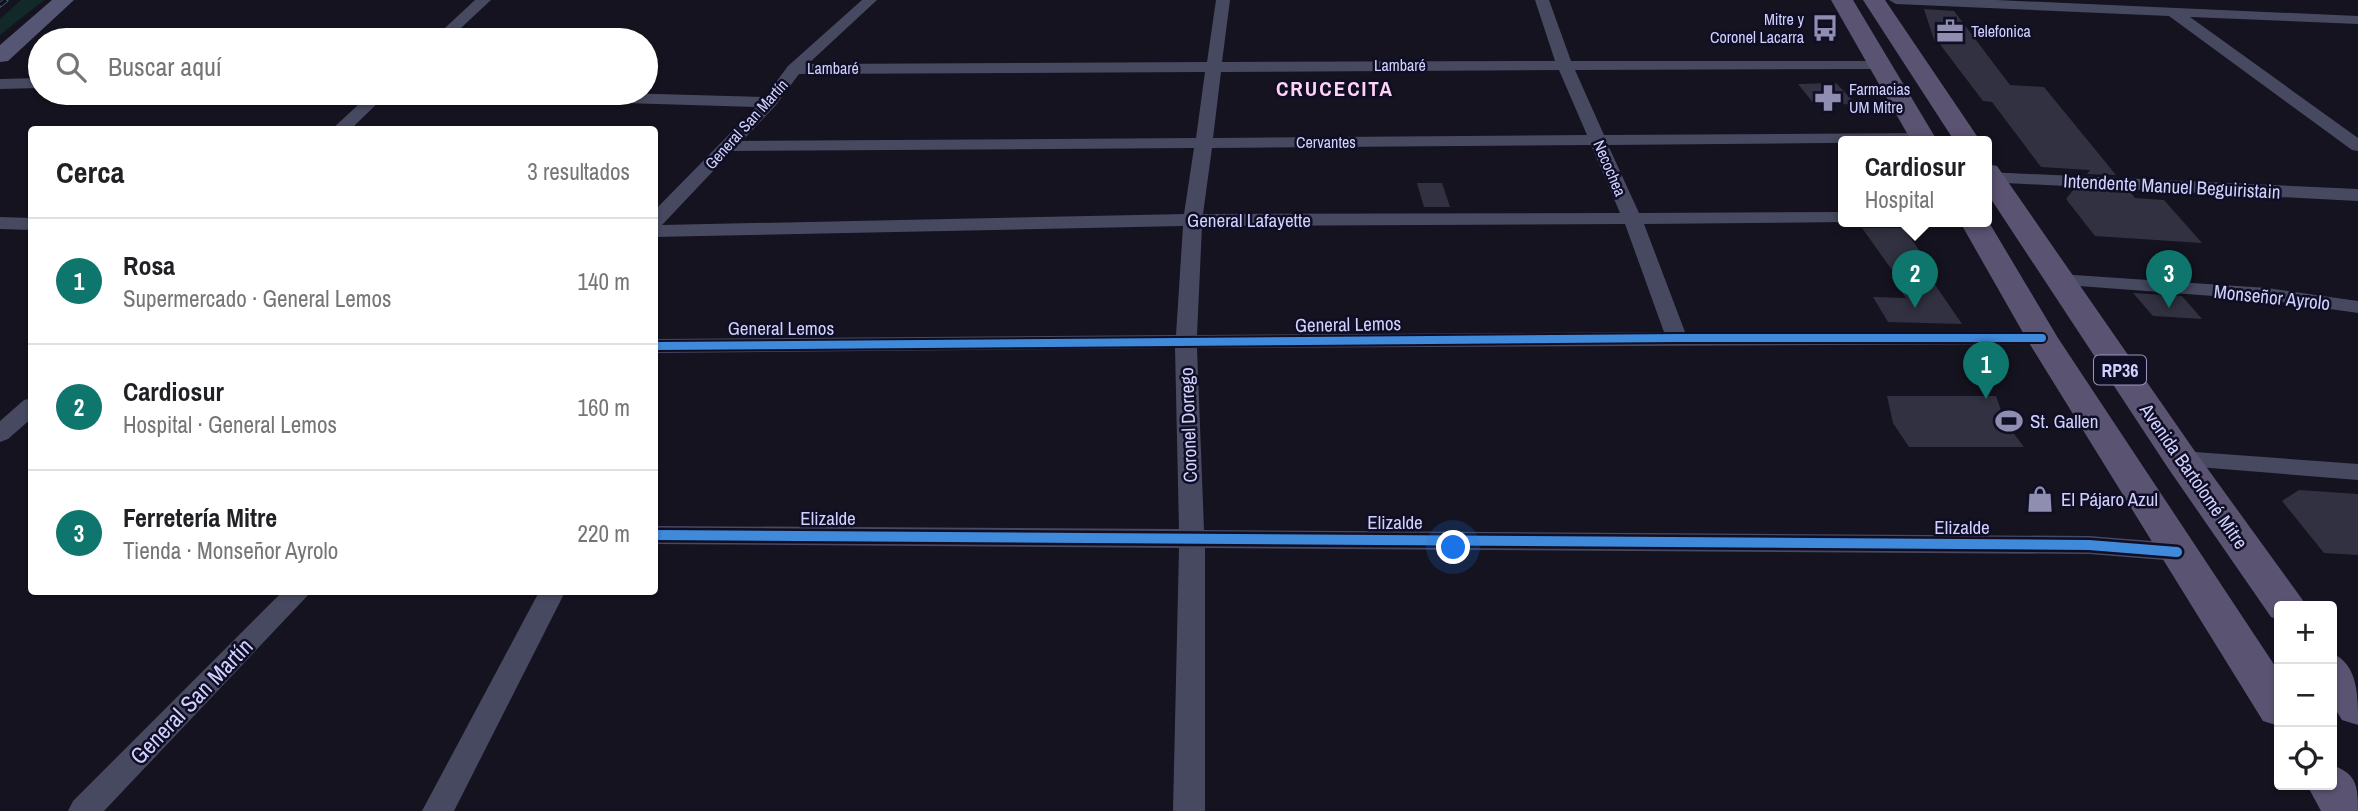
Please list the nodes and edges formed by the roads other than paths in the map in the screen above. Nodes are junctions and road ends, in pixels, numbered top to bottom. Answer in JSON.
{"nodes":[{"id":1,"x":64,"y":0,"type":"edge"},
{"id":2,"x":484,"y":0,"type":"edge"},
{"id":3,"x":870,"y":0,"type":"edge"},
{"id":4,"x":1223,"y":0,"type":"edge"},
{"id":5,"x":1542,"y":0,"type":"edge"},
{"id":6,"x":1842,"y":0,"type":"edge"},
{"id":7,"x":1874,"y":0,"type":"edge"},
{"id":8,"x":1896,"y":0,"type":"edge"},
{"id":9,"x":2157,"y":0,"type":"edge"},
{"id":10,"x":2175,"y":13,"type":"junction"},
{"id":11,"x":2358,"y":20,"type":"edge"},
{"id":12,"x":32,"y":28,"type":"edge"},
{"id":13,"x":452,"y":28,"type":"edge"},
{"id":14,"x":28,"y":32,"type":"edge"},
{"id":15,"x":0,"y":56,"type":"edge"},
{"id":16,"x":1564,"y":64,"type":"junction"},
{"id":17,"x":1880,"y":64,"type":"junction"},
{"id":18,"x":1213,"y":67,"type":"junction"},
{"id":19,"x":794,"y":69,"type":"junction"},
{"id":20,"x":28,"y":83,"type":"edge"},
{"id":21,"x":0,"y":84,"type":"edge"},
{"id":22,"x":658,"y":99,"type":"edge"},
{"id":23,"x":770,"y":102,"type":"junction"},
{"id":24,"x":367,"y":105,"type":"edge"},
{"id":25,"x":343,"y":126,"type":"edge"},
{"id":26,"x":1922,"y":136,"type":"edge"},
{"id":27,"x":1964,"y":136,"type":"edge"},
{"id":28,"x":1599,"y":140,"type":"junction"},
{"id":29,"x":1838,"y":140,"type":"edge"},
{"id":30,"x":1204,"y":142,"type":"junction"},
{"id":31,"x":729,"y":146,"type":"junction"},
{"id":32,"x":2358,"y":146,"type":"edge"},
{"id":33,"x":1992,"y":175,"type":"edge"},
{"id":34,"x":1992,"y":181,"type":"edge"},
{"id":35,"x":2358,"y":195,"type":"edge"},
{"id":36,"x":658,"y":218,"type":"edge"},
{"id":37,"x":1838,"y":218,"type":"edge"},
{"id":38,"x":1632,"y":219,"type":"junction"},
{"id":39,"x":1193,"y":220,"type":"junction"},
{"id":40,"x":0,"y":223,"type":"edge"},
{"id":41,"x":28,"y":224,"type":"edge"},
{"id":42,"x":1977,"y":227,"type":"edge"},
{"id":43,"x":658,"y":231,"type":"edge"},
{"id":44,"x":2059,"y":280,"type":"junction"},
{"id":45,"x":2358,"y":307,"type":"edge"},
{"id":46,"x":1677,"y":338,"type":"junction"},
{"id":47,"x":2042,"y":338,"type":"junction"},
{"id":48,"x":1186,"y":343,"type":"junction"},
{"id":49,"x":658,"y":346,"type":"edge"},
{"id":50,"x":28,"y":408,"type":"edge"},
{"id":51,"x":28,"y":428,"type":"edge"},
{"id":52,"x":2,"y":430,"type":"edge"},
{"id":53,"x":2181,"y":460,"type":"junction"},
{"id":54,"x":2358,"y":472,"type":"edge"},
{"id":55,"x":658,"y":535,"type":"edge"},
{"id":56,"x":1192,"y":538,"type":"junction"},
{"id":57,"x":2177,"y":552,"type":"junction"},
{"id":58,"x":295,"y":595,"type":"edge"},
{"id":59,"x":550,"y":595,"type":"edge"},
{"id":60,"x":2282,"y":601,"type":"edge"},
{"id":61,"x":2337,"y":677,"type":"edge"},
{"id":62,"x":2274,"y":700,"type":"edge"},
{"id":63,"x":2358,"y":707,"type":"edge"},
{"id":64,"x":2333,"y":790,"type":"edge"},
{"id":65,"x":84,"y":811,"type":"edge"},
{"id":66,"x":438,"y":811,"type":"edge"},
{"id":67,"x":1189,"y":811,"type":"edge"},
{"id":68,"x":2347,"y":811,"type":"edge"}],
"edges":[{"from":1,"to":12,"type":"main road"},
{"from":2,"to":13,"type":"street"},
{"from":3,"to":19,"type":"street","name":"General San Martín"},
{"from":4,"to":18,"type":"street","name":"Coronel Dorrego"},
{"from":5,"to":16,"type":"street","name":"Necochea"},
{"from":6,"to":17,"type":"main road"},
{"from":7,"to":27,"type":"main road"},
{"from":8,"to":10,"type":"street"},
{"from":9,"to":10,"type":"street"},
{"from":10,"to":11,"type":"street"},
{"from":10,"to":32,"type":"street"},
{"from":14,"to":15,"type":"main road"},
{"from":16,"to":17,"type":"street","name":"Lambaré"},
{"from":16,"to":18,"type":"street","name":"Lambaré"},
{"from":16,"to":28,"type":"street","name":"Necochea"},
{"from":17,"to":26,"type":"main road"},
{"from":18,"to":19,"type":"street","name":"Lambaré"},
{"from":18,"to":30,"type":"street","name":"Coronel Dorrego"},
{"from":19,"to":23,"type":"street","name":"General San Martín"},
{"from":20,"to":21,"type":"street"},
{"from":22,"to":23,"type":"street"},
{"from":23,"to":31,"type":"street","name":"General San Martín"},
{"from":24,"to":25,"type":"street"},
{"from":28,"to":29,"type":"street","name":"Cervantes"},
{"from":28,"to":30,"type":"street","name":"Cervantes"},
{"from":28,"to":38,"type":"street","name":"Necochea"},
{"from":30,"to":31,"type":"street","name":"Cervantes"},
{"from":30,"to":39,"type":"street","name":"Coronel Dorrego"},
{"from":31,"to":36,"type":"street","name":"General San Martín"},
{"from":33,"to":35,"type":"street","name":"Intendente Manuel Beguiristain"},
{"from":34,"to":44,"type":"main road","name":"Avenida Bartolomé Mitre","number":"RP36"},
{"from":37,"to":38,"type":"street","name":"General Lafayette"},
{"from":38,"to":39,"type":"street","name":"General Lafayette"},
{"from":38,"to":46,"type":"street","name":"Necochea"},
{"from":39,"to":43,"type":"street","name":"General Lafayette"},
{"from":39,"to":48,"type":"street","name":"Coronel Dorrego"},
{"from":40,"to":41,"type":"street"},
{"from":42,"to":47,"type":"main road","number":"RP36"},
{"from":44,"to":45,"type":"street","name":"Monseñor Ayrolo"},
{"from":44,"to":53,"type":"main road","name":"Avenida Bartolomé Mitre","number":"RP36"},
{"from":46,"to":47,"type":"street","name":"General Lemos"},
{"from":46,"to":48,"type":"street","name":"General Lemos"},
{"from":47,"to":57,"type":"main road","number":"RP36"},
{"from":48,"to":49,"type":"street","name":"General Lemos"},
{"from":48,"to":56,"type":"street","name":"Coronel Dorrego"},
{"from":50,"to":52,"type":"street"},
{"from":51,"to":52,"type":"street"},
{"from":53,"to":54,"type":"street"},
{"from":53,"to":60,"type":"main road","name":"Avenida Bartolomé Mitre","number":"RP36"},
{"from":55,"to":56,"type":"street","name":"Elizalde"},
{"from":56,"to":57,"type":"street","name":"Elizalde"},
{"from":56,"to":67,"type":"street","name":"Coronel Dorrego"},
{"from":57,"to":62,"type":"main road","number":"RP36"},
{"from":58,"to":65,"type":"street","name":"General San Martín"},
{"from":59,"to":66,"type":"street"},
{"from":61,"to":63,"type":"main road"},
{"from":64,"to":68,"type":"main road"}]}
